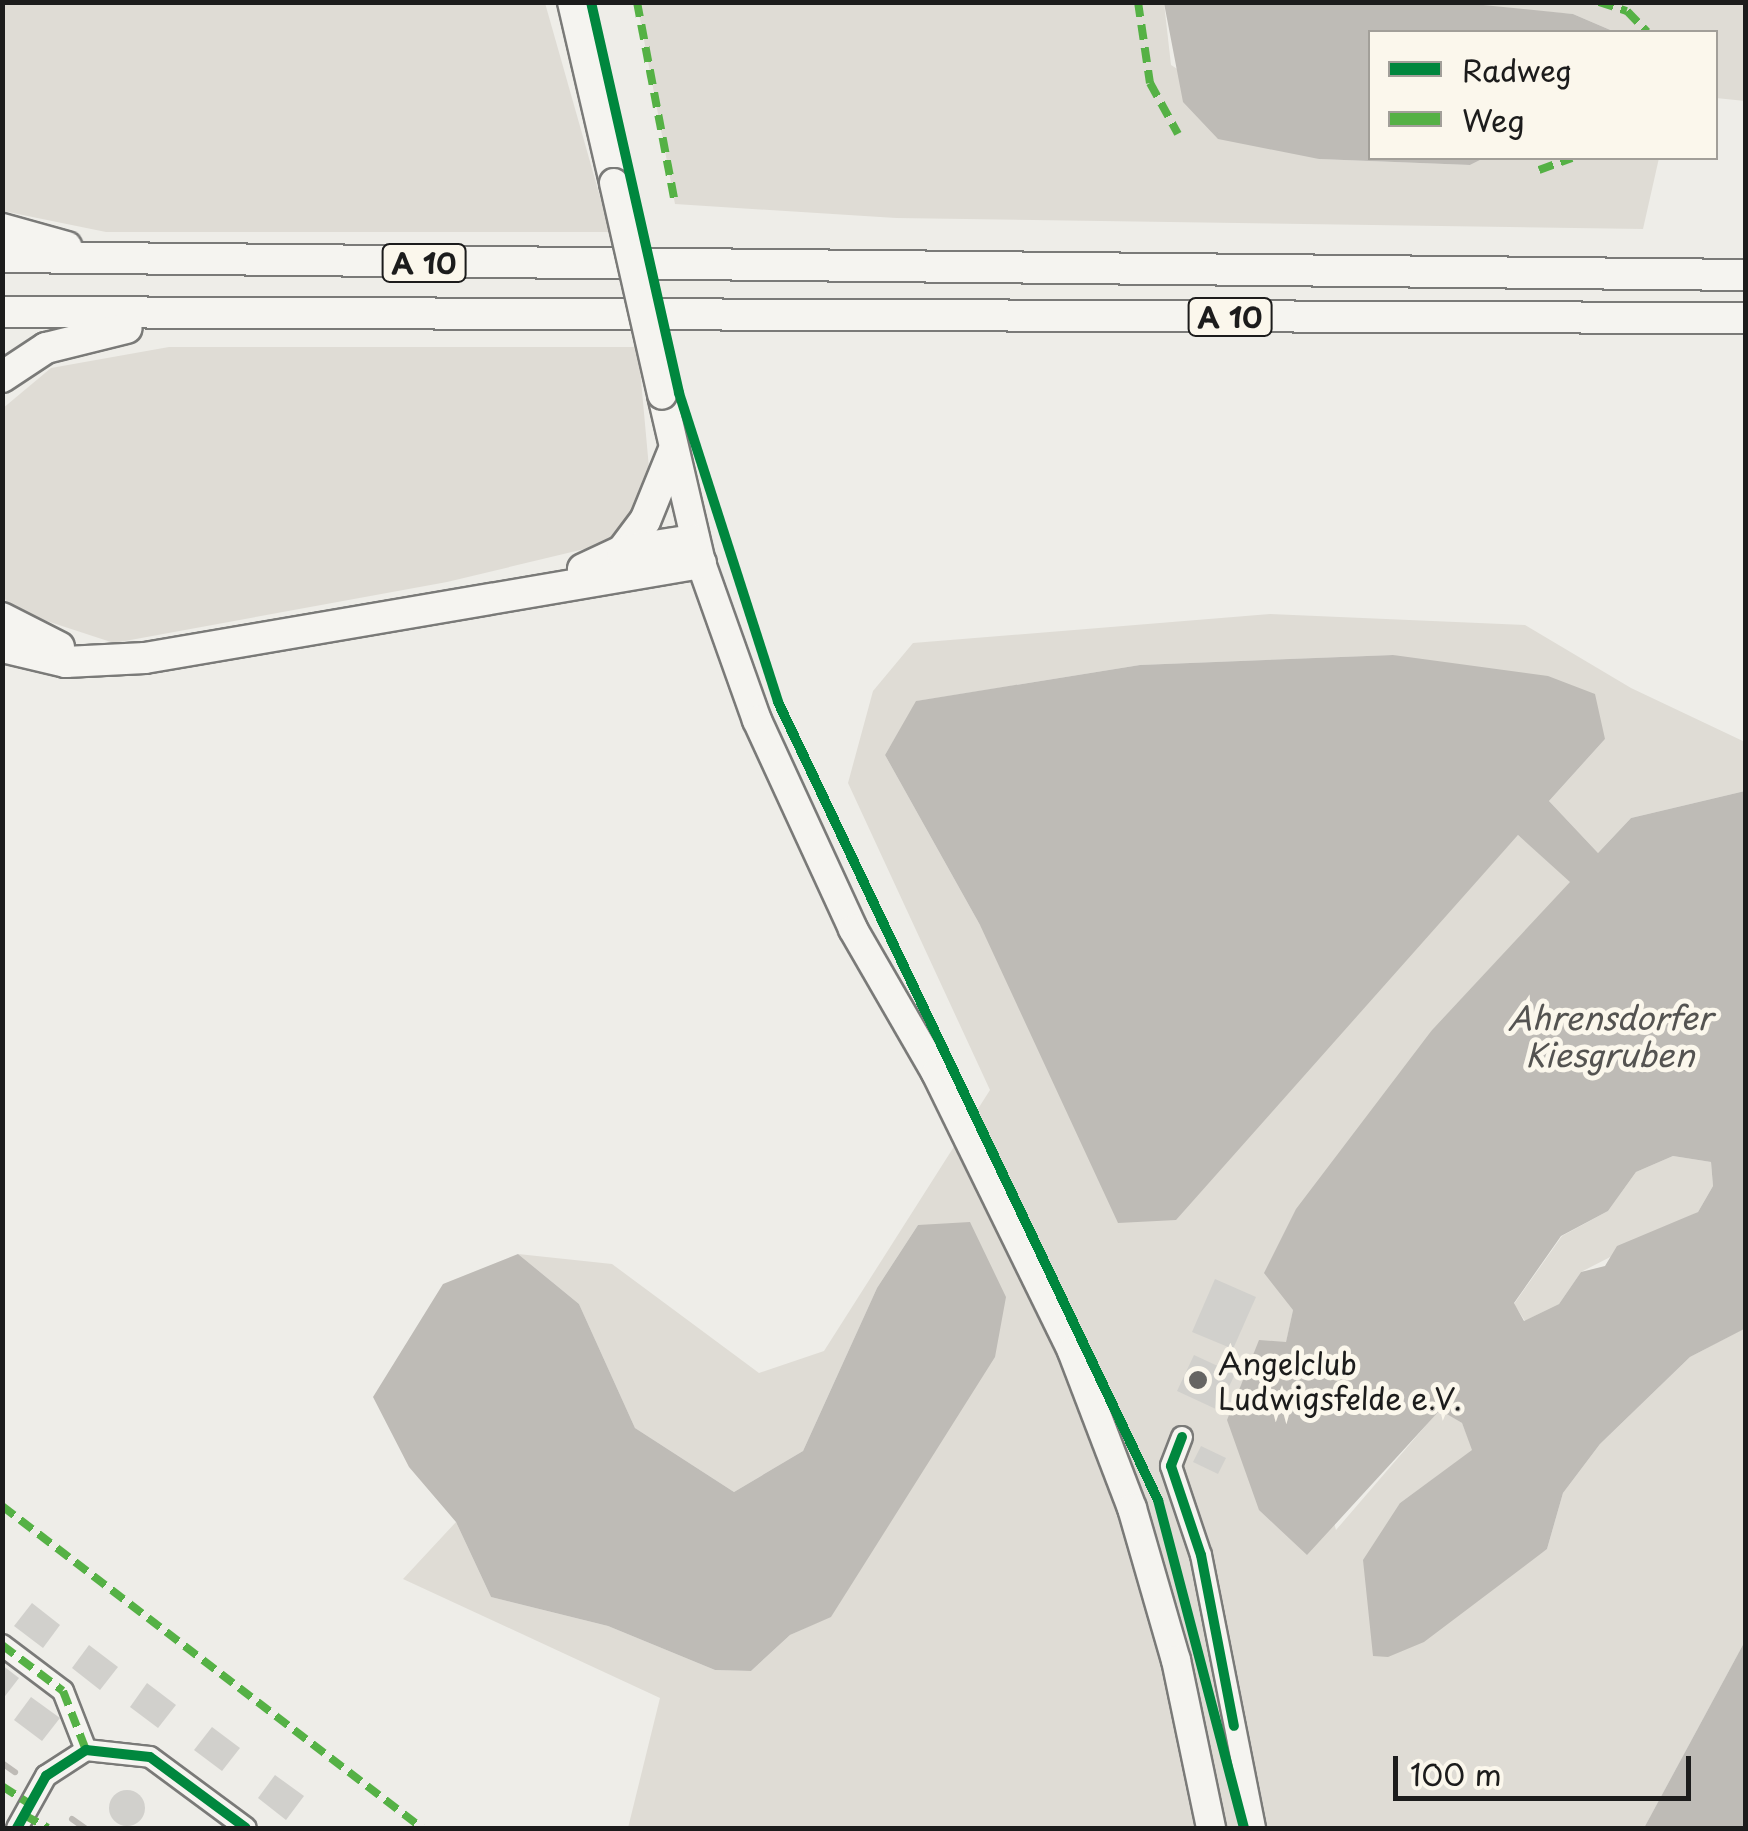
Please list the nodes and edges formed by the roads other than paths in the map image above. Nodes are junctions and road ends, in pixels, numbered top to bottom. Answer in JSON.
{"nodes":[{"id":1,"x":572,"y":2,"type":"edge"},
{"id":2,"x":2,"y":229,"type":"edge"},
{"id":3,"x":2,"y":257,"type":"edge"},
{"id":4,"x":118,"y":260,"type":"junction"},
{"id":5,"x":1746,"y":274,"type":"edge"},
{"id":6,"x":2,"y":312,"type":"edge"},
{"id":7,"x":218,"y":315,"type":"junction"},
{"id":8,"x":1746,"y":318,"type":"edge"},
{"id":9,"x":2,"y":377,"type":"edge"},
{"id":10,"x":673,"y":452,"type":"junction"},
{"id":11,"x":622,"y":552,"type":"junction"},
{"id":12,"x":698,"y":552,"type":"junction"},
{"id":13,"x":528,"y":587,"type":"junction"},
{"id":14,"x":2,"y":618,"type":"edge"},
{"id":15,"x":2,"y":647,"type":"edge"},
{"id":16,"x":104,"y":660,"type":"junction"},
{"id":17,"x":1182,"y":1437,"type":"dead end"},
{"id":18,"x":2,"y":1645,"type":"edge"},
{"id":19,"x":86,"y":1750,"type":"junction"},
{"id":20,"x":17,"y":1828,"type":"edge"},
{"id":21,"x":246,"y":1828,"type":"edge"},
{"id":22,"x":1211,"y":1828,"type":"edge"},
{"id":23,"x":1255,"y":1828,"type":"edge"}],
"edges":[{"from":1,"to":10,"type":"main road","bridge":true},
{"from":2,"to":4,"type":"highway"},
{"from":3,"to":4,"type":"highway","number":"A 10"},
{"from":4,"to":5,"type":"highway","number":"A 10"},
{"from":6,"to":7,"type":"highway","number":"A 10"},
{"from":7,"to":8,"type":"highway","number":"A 10"},
{"from":7,"to":9,"type":"highway"},
{"from":10,"to":11,"type":"highway"},
{"from":10,"to":12,"type":"main road"},
{"from":11,"to":12,"type":"highway"},
{"from":11,"to":13,"type":"highway"},
{"from":12,"to":13,"type":"highway"},
{"from":12,"to":22,"type":"main road"},
{"from":13,"to":16,"type":"highway"},
{"from":14,"to":16,"type":"highway"},
{"from":15,"to":16,"type":"highway"},
{"from":17,"to":23,"type":"street"},
{"from":18,"to":19,"type":"street"},
{"from":19,"to":20,"type":"street"},
{"from":19,"to":21,"type":"street"}]}
